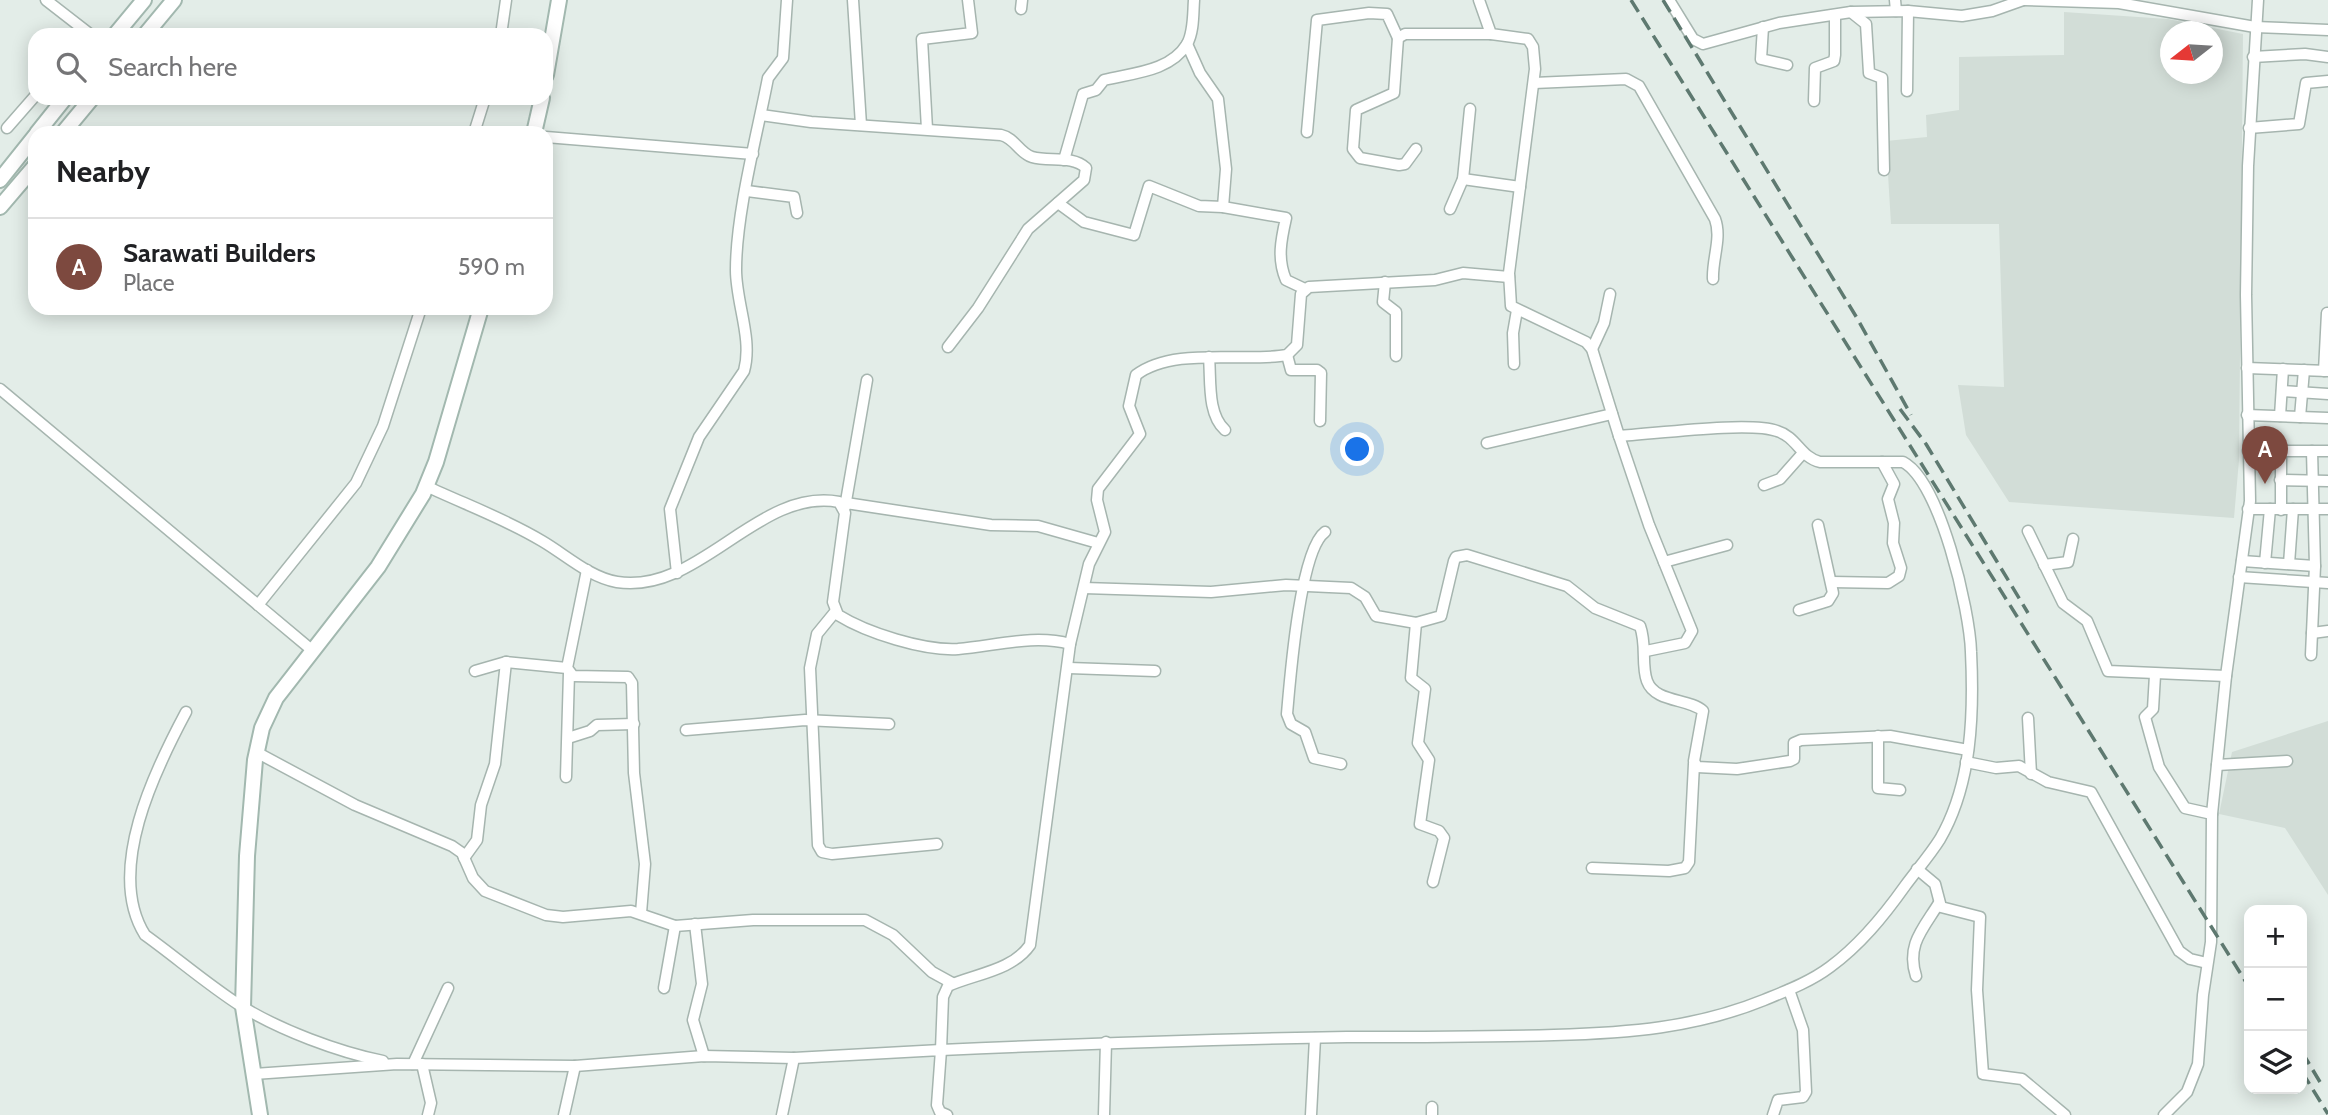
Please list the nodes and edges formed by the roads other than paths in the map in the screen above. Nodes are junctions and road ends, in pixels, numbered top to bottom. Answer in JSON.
{"nodes":[{"id":1,"x":47,"y":0,"type":"edge"},
{"id":2,"x":144,"y":0,"type":"edge"},
{"id":3,"x":174,"y":0,"type":"edge"},
{"id":4,"x":506,"y":0,"type":"edge"},
{"id":5,"x":559,"y":0,"type":"edge"},
{"id":6,"x":788,"y":0,"type":"edge"},
{"id":7,"x":853,"y":0,"type":"edge"},
{"id":8,"x":968,"y":0,"type":"edge"},
{"id":9,"x":1194,"y":0,"type":"edge"},
{"id":10,"x":1479,"y":0,"type":"edge"},
{"id":11,"x":1669,"y":0,"type":"edge"},
{"id":12,"x":2258,"y":0,"type":"edge"},
{"id":13,"x":2018,"y":1,"type":"edge"},
{"id":14,"x":2119,"y":2,"type":"edge"},
{"id":15,"x":1895,"y":5,"type":"edge"},
{"id":16,"x":1908,"y":11,"type":"junction"},
{"id":17,"x":1852,"y":12,"type":"junction"},
{"id":18,"x":1835,"y":15,"type":"junction"},
{"id":19,"x":1763,"y":27,"type":"junction"},
{"id":20,"x":2255,"y":27,"type":"junction"},
{"id":21,"x":81,"y":28,"type":"edge"},
{"id":22,"x":121,"y":28,"type":"edge"},
{"id":23,"x":151,"y":28,"type":"edge"},
{"id":24,"x":502,"y":28,"type":"edge"},
{"id":25,"x":2328,"y":30,"type":"edge"},
{"id":26,"x":1491,"y":34,"type":"junction"},
{"id":27,"x":553,"y":35,"type":"edge"},
{"id":28,"x":1398,"y":38,"type":"junction"},
{"id":29,"x":1187,"y":44,"type":"junction"},
{"id":30,"x":2253,"y":57,"type":"junction"},
{"id":31,"x":2328,"y":57,"type":"edge"},
{"id":32,"x":1787,"y":65,"type":"dead end"},
{"id":33,"x":2328,"y":81,"type":"edge"},
{"id":34,"x":1534,"y":83,"type":"junction"},
{"id":35,"x":1907,"y":91,"type":"dead end"},
{"id":36,"x":1814,"y":101,"type":"dead end"},
{"id":37,"x":28,"y":104,"type":"edge"},
{"id":38,"x":59,"y":105,"type":"edge"},
{"id":39,"x":86,"y":105,"type":"edge"},
{"id":40,"x":483,"y":105,"type":"edge"},
{"id":41,"x":540,"y":105,"type":"edge"},
{"id":42,"x":1470,"y":109,"type":"dead end"},
{"id":43,"x":761,"y":115,"type":"junction"},
{"id":44,"x":860,"y":125,"type":"junction"},
{"id":45,"x":42,"y":126,"type":"edge"},
{"id":46,"x":68,"y":126,"type":"edge"},
{"id":47,"x":476,"y":126,"type":"edge"},
{"id":48,"x":536,"y":126,"type":"edge"},
{"id":49,"x":7,"y":128,"type":"dead end"},
{"id":50,"x":2249,"y":128,"type":"junction"},
{"id":51,"x":927,"y":129,"type":"junction"},
{"id":52,"x":1307,"y":132,"type":"dead end"},
{"id":53,"x":553,"y":138,"type":"edge"},
{"id":54,"x":28,"y":144,"type":"edge"},
{"id":55,"x":1416,"y":149,"type":"dead end"},
{"id":56,"x":753,"y":154,"type":"junction"},
{"id":57,"x":1064,"y":160,"type":"junction"},
{"id":58,"x":1884,"y":170,"type":"dead end"},
{"id":59,"x":28,"y":174,"type":"edge"},
{"id":60,"x":1463,"y":179,"type":"junction"},
{"id":61,"x":0,"y":180,"type":"edge"},
{"id":62,"x":1520,"y":187,"type":"junction"},
{"id":63,"x":747,"y":191,"type":"junction"},
{"id":64,"x":1058,"y":203,"type":"junction"},
{"id":65,"x":0,"y":207,"type":"edge"},
{"id":66,"x":1223,"y":207,"type":"junction"},
{"id":67,"x":1450,"y":209,"type":"dead end"},
{"id":68,"x":797,"y":213,"type":"dead end"},
{"id":69,"x":1509,"y":277,"type":"junction"},
{"id":70,"x":1713,"y":279,"type":"dead end"},
{"id":71,"x":1385,"y":282,"type":"junction"},
{"id":72,"x":1305,"y":289,"type":"junction"},
{"id":73,"x":1610,"y":294,"type":"dead end"},
{"id":74,"x":1517,"y":310,"type":"junction"},
{"id":75,"x":2326,"y":313,"type":"edge"},
{"id":76,"x":419,"y":315,"type":"edge"},
{"id":77,"x":479,"y":315,"type":"edge"},
{"id":78,"x":948,"y":347,"type":"dead end"},
{"id":79,"x":1592,"y":349,"type":"junction"},
{"id":80,"x":1287,"y":355,"type":"junction"},
{"id":81,"x":1396,"y":356,"type":"dead end"},
{"id":82,"x":1209,"y":357,"type":"junction"},
{"id":83,"x":1514,"y":364,"type":"dead end"},
{"id":84,"x":2247,"y":368,"type":"junction"},
{"id":85,"x":2283,"y":369,"type":"junction"},
{"id":86,"x":2304,"y":370,"type":"junction"},
{"id":87,"x":2326,"y":371,"type":"edge"},
{"id":88,"x":867,"y":380,"type":"dead end"},
{"id":89,"x":0,"y":389,"type":"edge"},
{"id":90,"x":2282,"y":391,"type":"junction"},
{"id":91,"x":2302,"y":392,"type":"junction"},
{"id":92,"x":2328,"y":394,"type":"edge"},
{"id":93,"x":1612,"y":414,"type":"junction"},
{"id":94,"x":2248,"y":415,"type":"junction"},
{"id":95,"x":2280,"y":416,"type":"junction"},
{"id":96,"x":2300,"y":417,"type":"junction"},
{"id":97,"x":2328,"y":418,"type":"edge"},
{"id":98,"x":1320,"y":421,"type":"dead end"},
{"id":99,"x":1225,"y":430,"type":"dead end"},
{"id":100,"x":1619,"y":436,"type":"junction"},
{"id":101,"x":1488,"y":443,"type":"dead end"},
{"id":102,"x":2312,"y":451,"type":"junction"},
{"id":103,"x":2328,"y":451,"type":"edge"},
{"id":104,"x":2248,"y":452,"type":"junction"},
{"id":105,"x":2281,"y":452,"type":"junction"},
{"id":106,"x":1803,"y":453,"type":"junction"},
{"id":107,"x":1882,"y":462,"type":"junction"},
{"id":108,"x":2280,"y":480,"type":"junction"},
{"id":109,"x":2312,"y":481,"type":"junction"},
{"id":110,"x":2328,"y":481,"type":"edge"},
{"id":111,"x":1764,"y":485,"type":"dead end"},
{"id":112,"x":426,"y":486,"type":"junction"},
{"id":113,"x":845,"y":505,"type":"junction"},
{"id":114,"x":2248,"y":509,"type":"junction"},
{"id":115,"x":2293,"y":509,"type":"junction"},
{"id":116,"x":2314,"y":509,"type":"junction"},
{"id":117,"x":2328,"y":509,"type":"edge"},
{"id":118,"x":2275,"y":510,"type":"junction"},
{"id":119,"x":1818,"y":525,"type":"dead end"},
{"id":120,"x":2028,"y":531,"type":"dead end"},
{"id":121,"x":1325,"y":532,"type":"dead end"},
{"id":122,"x":2073,"y":539,"type":"dead end"},
{"id":123,"x":1098,"y":543,"type":"junction"},
{"id":124,"x":1727,"y":545,"type":"dead end"},
{"id":125,"x":2242,"y":561,"type":"junction"},
{"id":126,"x":1664,"y":562,"type":"junction"},
{"id":127,"x":2265,"y":563,"type":"junction"},
{"id":128,"x":2289,"y":564,"type":"junction"},
{"id":129,"x":2044,"y":565,"type":"junction"},
{"id":130,"x":2315,"y":566,"type":"junction"},
{"id":131,"x":587,"y":570,"type":"junction"},
{"id":132,"x":677,"y":573,"type":"junction"},
{"id":133,"x":2239,"y":577,"type":"junction"},
{"id":134,"x":1832,"y":582,"type":"junction"},
{"id":135,"x":2314,"y":583,"type":"junction"},
{"id":136,"x":2328,"y":583,"type":"edge"},
{"id":137,"x":1303,"y":587,"type":"junction"},
{"id":138,"x":1084,"y":588,"type":"junction"},
{"id":139,"x":258,"y":605,"type":"junction"},
{"id":140,"x":1799,"y":610,"type":"dead end"},
{"id":141,"x":835,"y":611,"type":"junction"},
{"id":142,"x":1416,"y":623,"type":"junction"},
{"id":143,"x":2328,"y":631,"type":"edge"},
{"id":144,"x":2312,"y":633,"type":"junction"},
{"id":145,"x":1070,"y":644,"type":"junction"},
{"id":146,"x":313,"y":651,"type":"junction"},
{"id":147,"x":1646,"y":651,"type":"junction"},
{"id":148,"x":2311,"y":655,"type":"dead end"},
{"id":149,"x":506,"y":662,"type":"junction"},
{"id":150,"x":1069,"y":668,"type":"junction"},
{"id":151,"x":475,"y":671,"type":"dead end"},
{"id":152,"x":568,"y":671,"type":"junction"},
{"id":153,"x":1155,"y":671,"type":"dead end"},
{"id":154,"x":2155,"y":675,"type":"junction"},
{"id":155,"x":2226,"y":676,"type":"junction"},
{"id":156,"x":186,"y":712,"type":"dead end"},
{"id":157,"x":2028,"y":719,"type":"dead end"},
{"id":158,"x":812,"y":720,"type":"junction"},
{"id":159,"x":634,"y":724,"type":"junction"},
{"id":160,"x":889,"y":724,"type":"dead end"},
{"id":161,"x":686,"y":730,"type":"dead end"},
{"id":162,"x":1878,"y":736,"type":"junction"},
{"id":163,"x":568,"y":738,"type":"junction"},
{"id":164,"x":1968,"y":750,"type":"junction"},
{"id":165,"x":256,"y":752,"type":"junction"},
{"id":166,"x":2287,"y":761,"type":"dead end"},
{"id":167,"x":1966,"y":762,"type":"junction"},
{"id":168,"x":1341,"y":764,"type":"dead end"},
{"id":169,"x":1695,"y":764,"type":"junction"},
{"id":170,"x":2217,"y":765,"type":"junction"},
{"id":171,"x":2031,"y":774,"type":"junction"},
{"id":172,"x":566,"y":776,"type":"dead end"},
{"id":173,"x":1900,"y":790,"type":"dead end"},
{"id":174,"x":2212,"y":814,"type":"junction"},
{"id":175,"x":937,"y":844,"type":"dead end"},
{"id":176,"x":464,"y":858,"type":"junction"},
{"id":177,"x":1592,"y":868,"type":"dead end"},
{"id":178,"x":1917,"y":869,"type":"junction"},
{"id":179,"x":1433,"y":883,"type":"dead end"},
{"id":180,"x":1939,"y":903,"type":"junction"},
{"id":181,"x":641,"y":913,"type":"junction"},
{"id":182,"x":695,"y":924,"type":"junction"},
{"id":183,"x":675,"y":926,"type":"junction"},
{"id":184,"x":2207,"y":963,"type":"junction"},
{"id":185,"x":1916,"y":976,"type":"dead end"},
{"id":186,"x":952,"y":983,"type":"junction"},
{"id":187,"x":448,"y":988,"type":"dead end"},
{"id":188,"x":664,"y":988,"type":"dead end"},
{"id":189,"x":1789,"y":990,"type":"junction"},
{"id":190,"x":243,"y":1007,"type":"junction"},
{"id":191,"x":1315,"y":1038,"type":"junction"},
{"id":192,"x":1106,"y":1042,"type":"junction"},
{"id":193,"x":941,"y":1050,"type":"junction"},
{"id":194,"x":704,"y":1056,"type":"junction"},
{"id":195,"x":793,"y":1058,"type":"junction"},
{"id":196,"x":397,"y":1064,"type":"junction"},
{"id":197,"x":417,"y":1064,"type":"junction"},
{"id":198,"x":575,"y":1066,"type":"junction"},
{"id":199,"x":254,"y":1074,"type":"junction"},
{"id":200,"x":260,"y":1115,"type":"edge"},
{"id":201,"x":428,"y":1115,"type":"edge"},
{"id":202,"x":564,"y":1115,"type":"edge"},
{"id":203,"x":782,"y":1115,"type":"edge"},
{"id":204,"x":947,"y":1115,"type":"edge"},
{"id":205,"x":1104,"y":1115,"type":"edge"},
{"id":206,"x":1311,"y":1115,"type":"edge"},
{"id":207,"x":1773,"y":1115,"type":"edge"},
{"id":208,"x":2065,"y":1115,"type":"edge"},
{"id":209,"x":2164,"y":1115,"type":"edge"}],
"edges":[{"from":1,"to":21,"type":"street"},
{"from":2,"to":22,"type":"street"},
{"from":3,"to":23,"type":"street"},
{"from":4,"to":24,"type":"street"},
{"from":5,"to":27,"type":"street"},
{"from":6,"to":43,"type":"street"},
{"from":7,"to":44,"type":"street"},
{"from":8,"to":51,"type":"street"},
{"from":9,"to":29,"type":"street"},
{"from":10,"to":26,"type":"street"},
{"from":11,"to":19,"type":"street"},
{"from":12,"to":20,"type":"street"},
{"from":13,"to":14,"type":"street"},
{"from":13,"to":16,"type":"street"},
{"from":14,"to":20,"type":"street"},
{"from":15,"to":16,"type":"street"},
{"from":15,"to":17,"type":"street"},
{"from":16,"to":35,"type":"street"},
{"from":17,"to":18,"type":"street"},
{"from":17,"to":58,"type":"street"},
{"from":18,"to":19,"type":"street"},
{"from":18,"to":36,"type":"street"},
{"from":19,"to":32,"type":"street"},
{"from":20,"to":25,"type":"street"},
{"from":20,"to":30,"type":"street"},
{"from":26,"to":28,"type":"street"},
{"from":26,"to":34,"type":"street"},
{"from":28,"to":52,"type":"street"},
{"from":28,"to":55,"type":"street"},
{"from":29,"to":57,"type":"street"},
{"from":29,"to":66,"type":"street"},
{"from":30,"to":31,"type":"street"},
{"from":30,"to":50,"type":"street"},
{"from":33,"to":50,"type":"street"},
{"from":34,"to":62,"type":"street"},
{"from":34,"to":70,"type":"street"},
{"from":37,"to":49,"type":"street"},
{"from":38,"to":45,"type":"street"},
{"from":39,"to":46,"type":"street"},
{"from":40,"to":47,"type":"street"},
{"from":41,"to":48,"type":"street"},
{"from":42,"to":60,"type":"street"},
{"from":43,"to":44,"type":"street"},
{"from":43,"to":56,"type":"street"},
{"from":44,"to":51,"type":"street"},
{"from":50,"to":84,"type":"street"},
{"from":51,"to":57,"type":"street"},
{"from":53,"to":56,"type":"street"},
{"from":54,"to":61,"type":"street"},
{"from":56,"to":63,"type":"street"},
{"from":57,"to":64,"type":"street"},
{"from":59,"to":65,"type":"street"},
{"from":60,"to":62,"type":"street"},
{"from":60,"to":67,"type":"street"},
{"from":62,"to":69,"type":"street"},
{"from":63,"to":68,"type":"street"},
{"from":63,"to":132,"type":"street"},
{"from":64,"to":66,"type":"street"},
{"from":64,"to":78,"type":"street"},
{"from":66,"to":72,"type":"street"},
{"from":69,"to":71,"type":"street"},
{"from":69,"to":74,"type":"street"},
{"from":71,"to":72,"type":"street"},
{"from":71,"to":81,"type":"street"},
{"from":72,"to":80,"type":"street"},
{"from":73,"to":79,"type":"street"},
{"from":74,"to":79,"type":"street"},
{"from":74,"to":83,"type":"street"},
{"from":75,"to":87,"type":"street"},
{"from":76,"to":139,"type":"street"},
{"from":77,"to":112,"type":"street"},
{"from":79,"to":93,"type":"street"},
{"from":80,"to":82,"type":"street"},
{"from":80,"to":98,"type":"street"},
{"from":82,"to":99,"type":"street"},
{"from":82,"to":123,"type":"street"},
{"from":84,"to":85,"type":"street"},
{"from":84,"to":94,"type":"street"},
{"from":85,"to":86,"type":"street"},
{"from":85,"to":90,"type":"street"},
{"from":86,"to":87,"type":"street"},
{"from":86,"to":91,"type":"street"},
{"from":88,"to":113,"type":"street"},
{"from":89,"to":139,"type":"street"},
{"from":90,"to":91,"type":"street"},
{"from":90,"to":95,"type":"street"},
{"from":91,"to":92,"type":"street"},
{"from":91,"to":96,"type":"street"},
{"from":93,"to":100,"type":"street"},
{"from":93,"to":101,"type":"street"},
{"from":94,"to":95,"type":"street"},
{"from":94,"to":104,"type":"street"},
{"from":95,"to":96,"type":"street"},
{"from":96,"to":97,"type":"street"},
{"from":100,"to":106,"type":"street"},
{"from":100,"to":126,"type":"street"},
{"from":102,"to":103,"type":"street"},
{"from":102,"to":105,"type":"street"},
{"from":102,"to":109,"type":"street"},
{"from":104,"to":105,"type":"street"},
{"from":104,"to":114,"type":"street"},
{"from":105,"to":108,"type":"street"},
{"from":106,"to":107,"type":"street"},
{"from":106,"to":111,"type":"street"},
{"from":107,"to":134,"type":"street"},
{"from":107,"to":164,"type":"street"},
{"from":108,"to":109,"type":"street"},
{"from":108,"to":118,"type":"street"},
{"from":109,"to":110,"type":"street"},
{"from":109,"to":116,"type":"street"},
{"from":112,"to":131,"type":"street"},
{"from":112,"to":146,"type":"street"},
{"from":113,"to":123,"type":"street"},
{"from":113,"to":132,"type":"street"},
{"from":113,"to":141,"type":"street"},
{"from":114,"to":118,"type":"street"},
{"from":114,"to":125,"type":"street"},
{"from":115,"to":116,"type":"street"},
{"from":115,"to":118,"type":"street"},
{"from":115,"to":128,"type":"street"},
{"from":116,"to":117,"type":"street"},
{"from":116,"to":130,"type":"street"},
{"from":118,"to":127,"type":"street"},
{"from":119,"to":134,"type":"street"},
{"from":120,"to":129,"type":"street"},
{"from":121,"to":137,"type":"street"},
{"from":122,"to":129,"type":"street"},
{"from":123,"to":138,"type":"street"},
{"from":124,"to":126,"type":"street"},
{"from":125,"to":127,"type":"street"},
{"from":125,"to":133,"type":"street"},
{"from":126,"to":147,"type":"street"},
{"from":127,"to":128,"type":"street"},
{"from":128,"to":130,"type":"street"},
{"from":129,"to":154,"type":"street"},
{"from":130,"to":135,"type":"street"},
{"from":131,"to":132,"type":"street"},
{"from":131,"to":152,"type":"street"},
{"from":133,"to":135,"type":"street"},
{"from":133,"to":155,"type":"street"},
{"from":134,"to":140,"type":"street"},
{"from":135,"to":136,"type":"street"},
{"from":135,"to":144,"type":"street"},
{"from":137,"to":138,"type":"street"},
{"from":137,"to":142,"type":"street"},
{"from":137,"to":168,"type":"street"},
{"from":138,"to":145,"type":"street"},
{"from":139,"to":146,"type":"street"},
{"from":141,"to":145,"type":"street"},
{"from":141,"to":158,"type":"street"},
{"from":142,"to":147,"type":"street"},
{"from":142,"to":179,"type":"street"},
{"from":143,"to":144,"type":"street"},
{"from":144,"to":148,"type":"street"},
{"from":145,"to":150,"type":"street"},
{"from":146,"to":165,"type":"street"},
{"from":147,"to":169,"type":"street"},
{"from":149,"to":151,"type":"street"},
{"from":149,"to":152,"type":"street"},
{"from":149,"to":176,"type":"street"},
{"from":150,"to":153,"type":"street"},
{"from":150,"to":186,"type":"street"},
{"from":152,"to":159,"type":"street"},
{"from":152,"to":163,"type":"street"},
{"from":154,"to":155,"type":"street"},
{"from":154,"to":174,"type":"street"},
{"from":155,"to":170,"type":"street"},
{"from":156,"to":190,"type":"street"},
{"from":157,"to":171,"type":"street"},
{"from":158,"to":160,"type":"street"},
{"from":158,"to":161,"type":"street"},
{"from":158,"to":175,"type":"street"},
{"from":159,"to":163,"type":"street"},
{"from":159,"to":181,"type":"street"},
{"from":162,"to":164,"type":"street"},
{"from":162,"to":169,"type":"street"},
{"from":162,"to":173,"type":"street"},
{"from":163,"to":172,"type":"street"},
{"from":164,"to":167,"type":"street"},
{"from":165,"to":176,"type":"street"},
{"from":165,"to":190,"type":"street"},
{"from":166,"to":170,"type":"street"},
{"from":167,"to":171,"type":"street"},
{"from":167,"to":178,"type":"street"},
{"from":169,"to":177,"type":"street"},
{"from":170,"to":174,"type":"street"},
{"from":171,"to":184,"type":"street"},
{"from":174,"to":184,"type":"street"},
{"from":176,"to":181,"type":"street"},
{"from":178,"to":180,"type":"street"},
{"from":178,"to":189,"type":"street"},
{"from":180,"to":185,"type":"street"},
{"from":180,"to":208,"type":"street"},
{"from":181,"to":183,"type":"street"},
{"from":182,"to":183,"type":"street"},
{"from":182,"to":186,"type":"street"},
{"from":182,"to":194,"type":"street"},
{"from":183,"to":188,"type":"street"},
{"from":184,"to":209,"type":"street"},
{"from":186,"to":193,"type":"street"},
{"from":187,"to":197,"type":"street"},
{"from":189,"to":191,"type":"street"},
{"from":189,"to":207,"type":"street"},
{"from":190,"to":196,"type":"street"},
{"from":190,"to":199,"type":"street"},
{"from":191,"to":192,"type":"street"},
{"from":191,"to":206,"type":"street"},
{"from":192,"to":193,"type":"street"},
{"from":192,"to":205,"type":"street"},
{"from":193,"to":195,"type":"street"},
{"from":193,"to":204,"type":"street"},
{"from":194,"to":195,"type":"street"},
{"from":194,"to":198,"type":"street"},
{"from":195,"to":203,"type":"street"},
{"from":196,"to":197,"type":"street"},
{"from":196,"to":199,"type":"street"},
{"from":197,"to":198,"type":"street"},
{"from":197,"to":201,"type":"street"},
{"from":198,"to":202,"type":"street"},
{"from":199,"to":200,"type":"street"}]}
